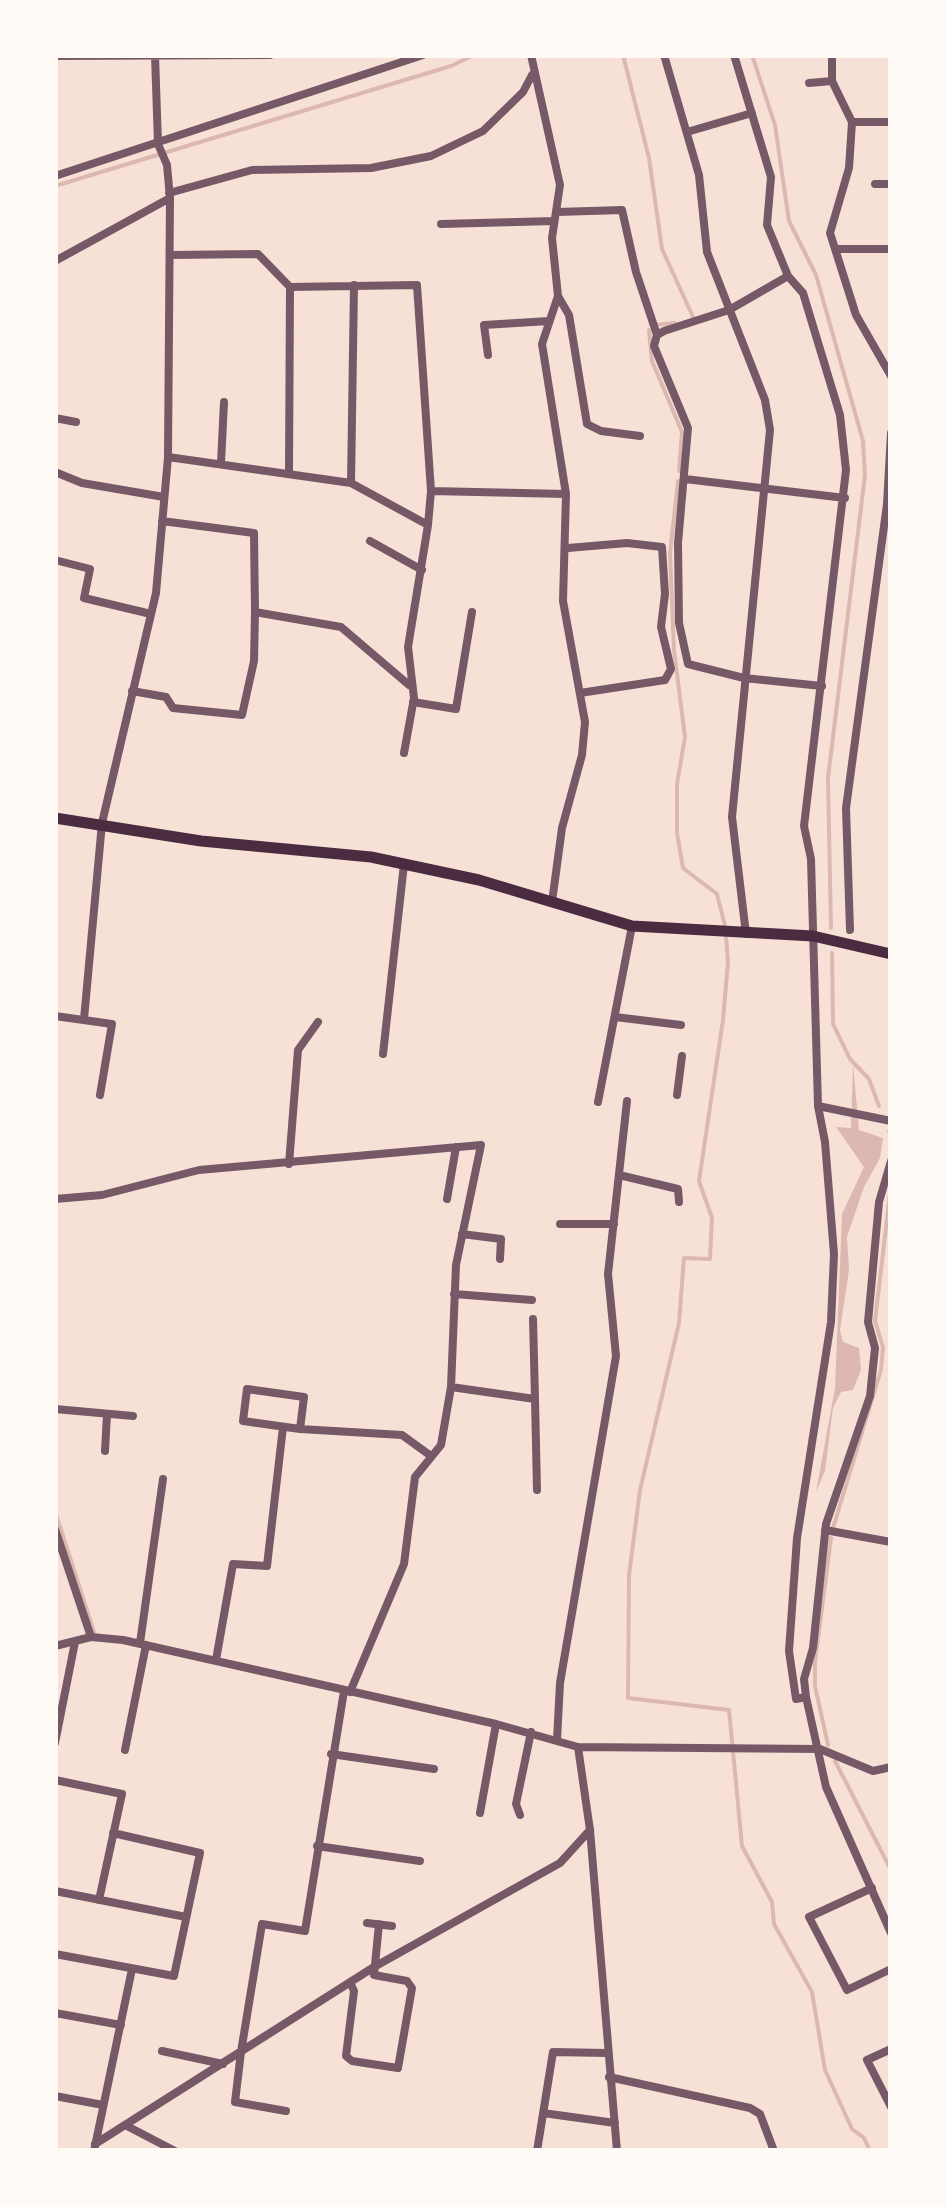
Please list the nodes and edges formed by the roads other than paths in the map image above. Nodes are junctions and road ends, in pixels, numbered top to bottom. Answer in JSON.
{"nodes":[{"id":1,"x":155,"y":55,"type":"edge"},
{"id":2,"x":270,"y":55,"type":"edge"},
{"id":3,"x":382,"y":55,"type":"edge"},
{"id":4,"x":423,"y":55,"type":"edge"},
{"id":5,"x":531,"y":55,"type":"edge"},
{"id":6,"x":664,"y":55,"type":"edge"},
{"id":7,"x":734,"y":55,"type":"edge"},
{"id":8,"x":832,"y":55,"type":"edge"},
{"id":9,"x":55,"y":56,"type":"edge"},
{"id":10,"x":382,"y":66,"type":"junction"},
{"id":11,"x":532,"y":76,"type":"junction"},
{"id":12,"x":832,"y":80,"type":"junction"},
{"id":13,"x":810,"y":83,"type":"dead end"},
{"id":14,"x":752,"y":114,"type":"junction"},
{"id":15,"x":852,"y":122,"type":"junction"},
{"id":16,"x":891,"y":122,"type":"edge"},
{"id":17,"x":687,"y":132,"type":"junction"},
{"id":18,"x":158,"y":144,"type":"junction"},
{"id":19,"x":55,"y":176,"type":"edge"},
{"id":20,"x":875,"y":184,"type":"dead end"},
{"id":21,"x":891,"y":184,"type":"edge"},
{"id":22,"x":169,"y":196,"type":"junction"},
{"id":23,"x":556,"y":217,"type":"junction"},
{"id":24,"x":441,"y":224,"type":"dead end"},
{"id":25,"x":836,"y":249,"type":"junction"},
{"id":26,"x":891,"y":249,"type":"edge"},
{"id":27,"x":170,"y":255,"type":"junction"},
{"id":28,"x":55,"y":261,"type":"edge"},
{"id":29,"x":788,"y":276,"type":"junction"},
{"id":30,"x":354,"y":286,"type":"junction"},
{"id":31,"x":290,"y":287,"type":"junction"},
{"id":32,"x":558,"y":296,"type":"junction"},
{"id":33,"x":729,"y":310,"type":"junction"},
{"id":34,"x":549,"y":321,"type":"junction"},
{"id":35,"x":657,"y":335,"type":"junction"},
{"id":36,"x":488,"y":355,"type":"dead end"},
{"id":37,"x":891,"y":376,"type":"edge"},
{"id":38,"x":224,"y":402,"type":"dead end"},
{"id":39,"x":55,"y":418,"type":"edge"},
{"id":40,"x":76,"y":422,"type":"dead end"},
{"id":41,"x":891,"y":433,"type":"edge"},
{"id":42,"x":640,"y":436,"type":"dead end"},
{"id":43,"x":168,"y":457,"type":"junction"},
{"id":44,"x":221,"y":463,"type":"junction"},
{"id":45,"x":55,"y":472,"type":"edge"},
{"id":46,"x":289,"y":473,"type":"junction"},
{"id":47,"x":685,"y":480,"type":"junction"},
{"id":48,"x":351,"y":482,"type":"junction"},
{"id":49,"x":431,"y":491,"type":"junction"},
{"id":50,"x":766,"y":491,"type":"junction"},
{"id":51,"x":566,"y":494,"type":"junction"},
{"id":52,"x":164,"y":497,"type":"junction"},
{"id":53,"x":844,"y":498,"type":"junction"},
{"id":54,"x":162,"y":522,"type":"junction"},
{"id":55,"x":428,"y":525,"type":"junction"},
{"id":56,"x":370,"y":542,"type":"dead end"},
{"id":57,"x":568,"y":548,"type":"junction"},
{"id":58,"x":55,"y":560,"type":"edge"},
{"id":59,"x":422,"y":570,"type":"junction"},
{"id":60,"x":256,"y":612,"type":"junction"},
{"id":61,"x":472,"y":612,"type":"dead end"},
{"id":62,"x":151,"y":614,"type":"junction"},
{"id":63,"x":744,"y":678,"type":"junction"},
{"id":64,"x":409,"y":685,"type":"junction"},
{"id":65,"x":822,"y":686,"type":"junction"},
{"id":66,"x":132,"y":691,"type":"junction"},
{"id":67,"x":580,"y":693,"type":"junction"},
{"id":68,"x":413,"y":702,"type":"junction"},
{"id":69,"x":404,"y":753,"type":"dead end"},
{"id":70,"x":55,"y":818,"type":"edge"},
{"id":71,"x":102,"y":823,"type":"junction"},
{"id":72,"x":404,"y":864,"type":"junction"},
{"id":73,"x":552,"y":902,"type":"junction"},
{"id":74,"x":632,"y":926,"type":"junction"},
{"id":75,"x":850,"y":930,"type":"dead end"},
{"id":76,"x":740,"y":934,"type":"junction"},
{"id":77,"x":813,"y":936,"type":"junction"},
{"id":78,"x":891,"y":954,"type":"edge"},
{"id":79,"x":55,"y":1016,"type":"edge"},
{"id":80,"x":615,"y":1017,"type":"junction"},
{"id":81,"x":84,"y":1019,"type":"junction"},
{"id":82,"x":318,"y":1022,"type":"dead end"},
{"id":83,"x":681,"y":1024,"type":"dead end"},
{"id":84,"x":383,"y":1054,"type":"dead end"},
{"id":85,"x":682,"y":1056,"type":"dead end"},
{"id":86,"x":677,"y":1094,"type":"dead end"},
{"id":87,"x":100,"y":1095,"type":"dead end"},
{"id":88,"x":627,"y":1101,"type":"dead end"},
{"id":89,"x":598,"y":1102,"type":"dead end"},
{"id":90,"x":818,"y":1106,"type":"junction"},
{"id":91,"x":891,"y":1121,"type":"edge"},
{"id":92,"x":456,"y":1147,"type":"junction"},
{"id":93,"x":891,"y":1161,"type":"edge"},
{"id":94,"x":289,"y":1164,"type":"junction"},
{"id":95,"x":619,"y":1175,"type":"junction"},
{"id":96,"x":447,"y":1198,"type":"dead end"},
{"id":97,"x":55,"y":1199,"type":"edge"},
{"id":98,"x":678,"y":1202,"type":"dead end"},
{"id":99,"x":560,"y":1224,"type":"dead end"},
{"id":100,"x":614,"y":1224,"type":"junction"},
{"id":101,"x":462,"y":1234,"type":"junction"},
{"id":102,"x":500,"y":1259,"type":"dead end"},
{"id":103,"x":454,"y":1294,"type":"junction"},
{"id":104,"x":532,"y":1300,"type":"dead end"},
{"id":105,"x":533,"y":1319,"type":"dead end"},
{"id":106,"x":451,"y":1386,"type":"junction"},
{"id":107,"x":535,"y":1400,"type":"junction"},
{"id":108,"x":55,"y":1409,"type":"edge"},
{"id":109,"x":107,"y":1414,"type":"junction"},
{"id":110,"x":133,"y":1416,"type":"dead end"},
{"id":111,"x":282,"y":1428,"type":"junction"},
{"id":112,"x":300,"y":1429,"type":"junction"},
{"id":113,"x":106,"y":1451,"type":"dead end"},
{"id":114,"x":432,"y":1456,"type":"junction"},
{"id":115,"x":163,"y":1478,"type":"dead end"},
{"id":116,"x":537,"y":1490,"type":"dead end"},
{"id":117,"x":55,"y":1529,"type":"edge"},
{"id":118,"x":825,"y":1530,"type":"junction"},
{"id":119,"x":891,"y":1542,"type":"edge"},
{"id":120,"x":58,"y":1548,"type":"edge"},
{"id":121,"x":91,"y":1638,"type":"junction"},
{"id":122,"x":75,"y":1642,"type":"junction"},
{"id":123,"x":143,"y":1644,"type":"junction"},
{"id":124,"x":55,"y":1646,"type":"edge"},
{"id":125,"x":216,"y":1660,"type":"junction"},
{"id":126,"x":347,"y":1691,"type":"junction"},
{"id":127,"x":806,"y":1697,"type":"junction"},
{"id":128,"x":496,"y":1724,"type":"junction"},
{"id":129,"x":530,"y":1732,"type":"junction"},
{"id":130,"x":557,"y":1740,"type":"junction"},
{"id":131,"x":55,"y":1743,"type":"edge"},
{"id":132,"x":578,"y":1747,"type":"junction"},
{"id":133,"x":820,"y":1749,"type":"junction"},
{"id":134,"x":125,"y":1750,"type":"dead end"},
{"id":135,"x":331,"y":1754,"type":"junction"},
{"id":136,"x":891,"y":1767,"type":"edge"},
{"id":137,"x":434,"y":1770,"type":"dead end"},
{"id":138,"x":55,"y":1780,"type":"edge"},
{"id":139,"x":480,"y":1813,"type":"dead end"},
{"id":140,"x":520,"y":1815,"type":"dead end"},
{"id":141,"x":590,"y":1830,"type":"junction"},
{"id":142,"x":113,"y":1833,"type":"junction"},
{"id":143,"x":317,"y":1846,"type":"junction"},
{"id":144,"x":420,"y":1862,"type":"dead end"},
{"id":145,"x":872,"y":1888,"type":"junction"},
{"id":146,"x":55,"y":1891,"type":"edge"},
{"id":147,"x":99,"y":1900,"type":"junction"},
{"id":148,"x":186,"y":1917,"type":"junction"},
{"id":149,"x":366,"y":1923,"type":"dead end"},
{"id":150,"x":379,"y":1924,"type":"junction"},
{"id":151,"x":392,"y":1926,"type":"dead end"},
{"id":152,"x":891,"y":1933,"type":"edge"},
{"id":153,"x":55,"y":1954,"type":"edge"},
{"id":154,"x":374,"y":1967,"type":"junction"},
{"id":155,"x":891,"y":1968,"type":"edge"},
{"id":156,"x":132,"y":1970,"type":"junction"},
{"id":157,"x":350,"y":1982,"type":"junction"},
{"id":158,"x":55,"y":2013,"type":"edge"},
{"id":159,"x":121,"y":2026,"type":"junction"},
{"id":160,"x":891,"y":2049,"type":"edge"},
{"id":161,"x":162,"y":2051,"type":"dead end"},
{"id":162,"x":241,"y":2052,"type":"junction"},
{"id":163,"x":606,"y":2053,"type":"junction"},
{"id":164,"x":224,"y":2064,"type":"junction"},
{"id":165,"x":609,"y":2078,"type":"junction"},
{"id":166,"x":55,"y":2096,"type":"edge"},
{"id":167,"x":104,"y":2106,"type":"junction"},
{"id":168,"x":891,"y":2106,"type":"edge"},
{"id":169,"x":286,"y":2110,"type":"dead end"},
{"id":170,"x":543,"y":2113,"type":"junction"},
{"id":171,"x":615,"y":2123,"type":"junction"},
{"id":172,"x":125,"y":2125,"type":"junction"},
{"id":173,"x":94,"y":2147,"type":"edge"},
{"id":174,"x":175,"y":2151,"type":"edge"},
{"id":175,"x":536,"y":2151,"type":"edge"},
{"id":176,"x":615,"y":2151,"type":"edge"},
{"id":177,"x":774,"y":2151,"type":"edge"}],
"edges":[{"from":1,"to":2,"type":"street"},
{"from":1,"to":9,"type":"street"},
{"from":1,"to":18,"type":"street"},
{"from":3,"to":10,"type":"street"},
{"from":4,"to":10,"type":"street"},
{"from":5,"to":11,"type":"street"},
{"from":6,"to":17,"type":"street"},
{"from":7,"to":14,"type":"street"},
{"from":8,"to":12,"type":"street"},
{"from":10,"to":18,"type":"street"},
{"from":11,"to":22,"type":"street"},
{"from":11,"to":23,"type":"street"},
{"from":12,"to":13,"type":"street"},
{"from":12,"to":15,"type":"street"},
{"from":14,"to":17,"type":"street"},
{"from":14,"to":29,"type":"street"},
{"from":15,"to":16,"type":"street"},
{"from":15,"to":25,"type":"street"},
{"from":17,"to":33,"type":"street"},
{"from":18,"to":19,"type":"street"},
{"from":18,"to":22,"type":"street"},
{"from":20,"to":21,"type":"street"},
{"from":22,"to":27,"type":"street"},
{"from":22,"to":28,"type":"street"},
{"from":23,"to":24,"type":"street"},
{"from":23,"to":32,"type":"street"},
{"from":23,"to":35,"type":"street"},
{"from":25,"to":26,"type":"street"},
{"from":25,"to":37,"type":"street"},
{"from":27,"to":31,"type":"street"},
{"from":27,"to":43,"type":"street"},
{"from":29,"to":33,"type":"street"},
{"from":29,"to":53,"type":"street"},
{"from":30,"to":31,"type":"street"},
{"from":30,"to":48,"type":"street"},
{"from":30,"to":49,"type":"street"},
{"from":31,"to":46,"type":"street"},
{"from":32,"to":34,"type":"street"},
{"from":32,"to":42,"type":"street"},
{"from":33,"to":35,"type":"street"},
{"from":33,"to":50,"type":"street"},
{"from":34,"to":36,"type":"street"},
{"from":34,"to":51,"type":"street"},
{"from":35,"to":47,"type":"street"},
{"from":38,"to":44,"type":"street"},
{"from":39,"to":40,"type":"street"},
{"from":41,"to":75,"type":"street"},
{"from":43,"to":44,"type":"street"},
{"from":43,"to":52,"type":"street"},
{"from":44,"to":46,"type":"street"},
{"from":45,"to":52,"type":"street"},
{"from":46,"to":48,"type":"street"},
{"from":47,"to":50,"type":"street"},
{"from":47,"to":63,"type":"street"},
{"from":48,"to":55,"type":"street"},
{"from":49,"to":51,"type":"street"},
{"from":49,"to":55,"type":"street"},
{"from":50,"to":53,"type":"street"},
{"from":50,"to":63,"type":"street"},
{"from":51,"to":57,"type":"street"},
{"from":52,"to":54,"type":"street"},
{"from":53,"to":65,"type":"street"},
{"from":54,"to":60,"type":"street"},
{"from":54,"to":62,"type":"street"},
{"from":55,"to":59,"type":"street"},
{"from":56,"to":59,"type":"street"},
{"from":57,"to":67,"type":"street"},
{"from":57,"to":67,"type":"street"},
{"from":58,"to":62,"type":"street"},
{"from":59,"to":64,"type":"street"},
{"from":60,"to":64,"type":"street"},
{"from":60,"to":66,"type":"street"},
{"from":61,"to":68,"type":"street"},
{"from":62,"to":66,"type":"street"},
{"from":63,"to":65,"type":"street"},
{"from":63,"to":76,"type":"street"},
{"from":64,"to":68,"type":"street"},
{"from":65,"to":77,"type":"street"},
{"from":66,"to":71,"type":"street"},
{"from":67,"to":73,"type":"street"},
{"from":68,"to":69,"type":"street"},
{"from":70,"to":71,"type":"main road"},
{"from":71,"to":72,"type":"main road"},
{"from":71,"to":81,"type":"street"},
{"from":72,"to":73,"type":"main road"},
{"from":72,"to":84,"type":"street"},
{"from":73,"to":74,"type":"main road"},
{"from":74,"to":76,"type":"main road"},
{"from":74,"to":80,"type":"street"},
{"from":76,"to":77,"type":"main road"},
{"from":77,"to":78,"type":"main road"},
{"from":77,"to":90,"type":"street"},
{"from":79,"to":81,"type":"street"},
{"from":80,"to":83,"type":"street"},
{"from":80,"to":89,"type":"street"},
{"from":81,"to":87,"type":"street"},
{"from":82,"to":94,"type":"street"},
{"from":85,"to":86,"type":"street"},
{"from":88,"to":95,"type":"street"},
{"from":90,"to":91,"type":"street"},
{"from":90,"to":127,"type":"street"},
{"from":92,"to":94,"type":"street"},
{"from":92,"to":96,"type":"street"},
{"from":92,"to":101,"type":"street"},
{"from":93,"to":118,"type":"street"},
{"from":94,"to":97,"type":"street"},
{"from":95,"to":98,"type":"street"},
{"from":95,"to":100,"type":"street"},
{"from":99,"to":100,"type":"street"},
{"from":100,"to":130,"type":"street"},
{"from":101,"to":102,"type":"street"},
{"from":101,"to":103,"type":"street"},
{"from":103,"to":104,"type":"street"},
{"from":103,"to":106,"type":"street"},
{"from":105,"to":107,"type":"street"},
{"from":106,"to":107,"type":"street"},
{"from":106,"to":114,"type":"street"},
{"from":107,"to":116,"type":"street"},
{"from":108,"to":109,"type":"street"},
{"from":109,"to":110,"type":"street"},
{"from":109,"to":113,"type":"street"},
{"from":111,"to":112,"type":"street"},
{"from":111,"to":112,"type":"street"},
{"from":111,"to":125,"type":"street"},
{"from":112,"to":114,"type":"street"},
{"from":114,"to":126,"type":"street"},
{"from":115,"to":123,"type":"street"},
{"from":117,"to":120,"type":"street"},
{"from":118,"to":119,"type":"street"},
{"from":118,"to":127,"type":"street"},
{"from":120,"to":121,"type":"street"},
{"from":121,"to":122,"type":"street"},
{"from":121,"to":123,"type":"street"},
{"from":122,"to":124,"type":"street"},
{"from":122,"to":131,"type":"street"},
{"from":123,"to":125,"type":"street"},
{"from":123,"to":134,"type":"street"},
{"from":125,"to":126,"type":"street"},
{"from":126,"to":128,"type":"street"},
{"from":126,"to":135,"type":"street"},
{"from":127,"to":133,"type":"street"},
{"from":128,"to":129,"type":"street"},
{"from":128,"to":139,"type":"street"},
{"from":129,"to":130,"type":"street"},
{"from":129,"to":140,"type":"street"},
{"from":130,"to":132,"type":"street"},
{"from":132,"to":133,"type":"street"},
{"from":132,"to":141,"type":"street"},
{"from":133,"to":136,"type":"street"},
{"from":133,"to":145,"type":"street"},
{"from":135,"to":137,"type":"street"},
{"from":135,"to":143,"type":"street"},
{"from":138,"to":142,"type":"street"},
{"from":141,"to":154,"type":"street"},
{"from":141,"to":163,"type":"street"},
{"from":142,"to":147,"type":"street"},
{"from":142,"to":148,"type":"street"},
{"from":143,"to":144,"type":"street"},
{"from":143,"to":162,"type":"street"},
{"from":145,"to":152,"type":"street"},
{"from":145,"to":155,"type":"street"},
{"from":146,"to":147,"type":"street"},
{"from":147,"to":148,"type":"street"},
{"from":148,"to":156,"type":"street"},
{"from":149,"to":150,"type":"street"},
{"from":150,"to":151,"type":"street"},
{"from":150,"to":154,"type":"street"},
{"from":153,"to":156,"type":"street"},
{"from":154,"to":157,"type":"street"},
{"from":154,"to":157,"type":"street"},
{"from":156,"to":159,"type":"street"},
{"from":157,"to":162,"type":"street"},
{"from":158,"to":159,"type":"street"},
{"from":159,"to":167,"type":"street"},
{"from":160,"to":168,"type":"street"},
{"from":161,"to":164,"type":"street"},
{"from":162,"to":164,"type":"street"},
{"from":162,"to":169,"type":"street"},
{"from":163,"to":165,"type":"street"},
{"from":163,"to":170,"type":"street"},
{"from":164,"to":172,"type":"street"},
{"from":165,"to":171,"type":"street"},
{"from":165,"to":177,"type":"street"},
{"from":166,"to":167,"type":"street"},
{"from":167,"to":173,"type":"street"},
{"from":170,"to":171,"type":"street"},
{"from":170,"to":175,"type":"street"},
{"from":171,"to":176,"type":"street"},
{"from":172,"to":173,"type":"street"},
{"from":172,"to":174,"type":"street"}]}
